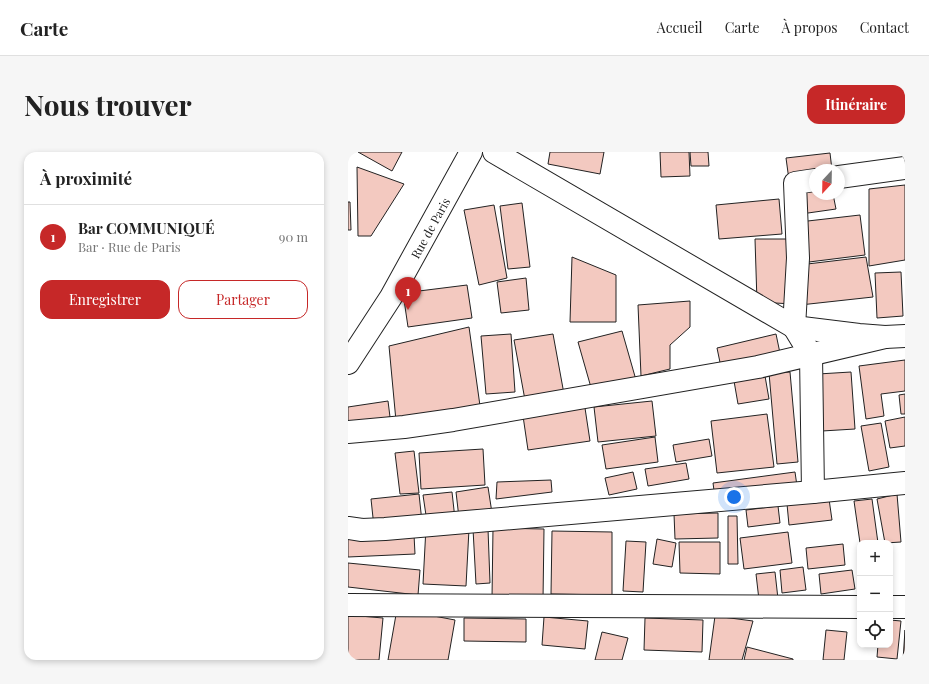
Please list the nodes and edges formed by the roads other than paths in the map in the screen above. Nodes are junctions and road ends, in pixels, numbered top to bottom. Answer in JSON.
{"nodes":[{"id":1,"x":471,"y":152,"type":"edge"},
{"id":2,"x":494,"y":152,"type":"edge"},
{"id":3,"x":905,"y":168,"type":"edge"},
{"id":4,"x":845,"y":176,"type":"edge"},
{"id":5,"x":809,"y":181,"type":"edge"},
{"id":6,"x":794,"y":327,"type":"junction"},
{"id":7,"x":895,"y":337,"type":"edge"},
{"id":8,"x":811,"y":355,"type":"junction"},
{"id":9,"x":348,"y":363,"type":"edge"},
{"id":10,"x":348,"y":432,"type":"edge"},
{"id":11,"x":905,"y":483,"type":"edge"},
{"id":12,"x":813,"y":492,"type":"junction"},
{"id":13,"x":348,"y":528,"type":"edge"},
{"id":14,"x":348,"y":605,"type":"edge"},
{"id":15,"x":857,"y":607,"type":"edge"},
{"id":16,"x":893,"y":607,"type":"edge"},
{"id":17,"x":905,"y":607,"type":"edge"}],
"edges":[{"from":1,"to":9,"type":"street","name":"Rue de Paris"},
{"from":2,"to":6,"type":"street"},
{"from":3,"to":4,"type":"street"},
{"from":5,"to":6,"type":"street"},
{"from":6,"to":7,"type":"street"},
{"from":6,"to":8,"type":"street"},
{"from":7,"to":8,"type":"street"},
{"from":8,"to":10,"type":"street"},
{"from":8,"to":12,"type":"street"},
{"from":11,"to":12,"type":"street"},
{"from":12,"to":13,"type":"street"},
{"from":14,"to":15,"type":"street"},
{"from":16,"to":17,"type":"street"}]}
